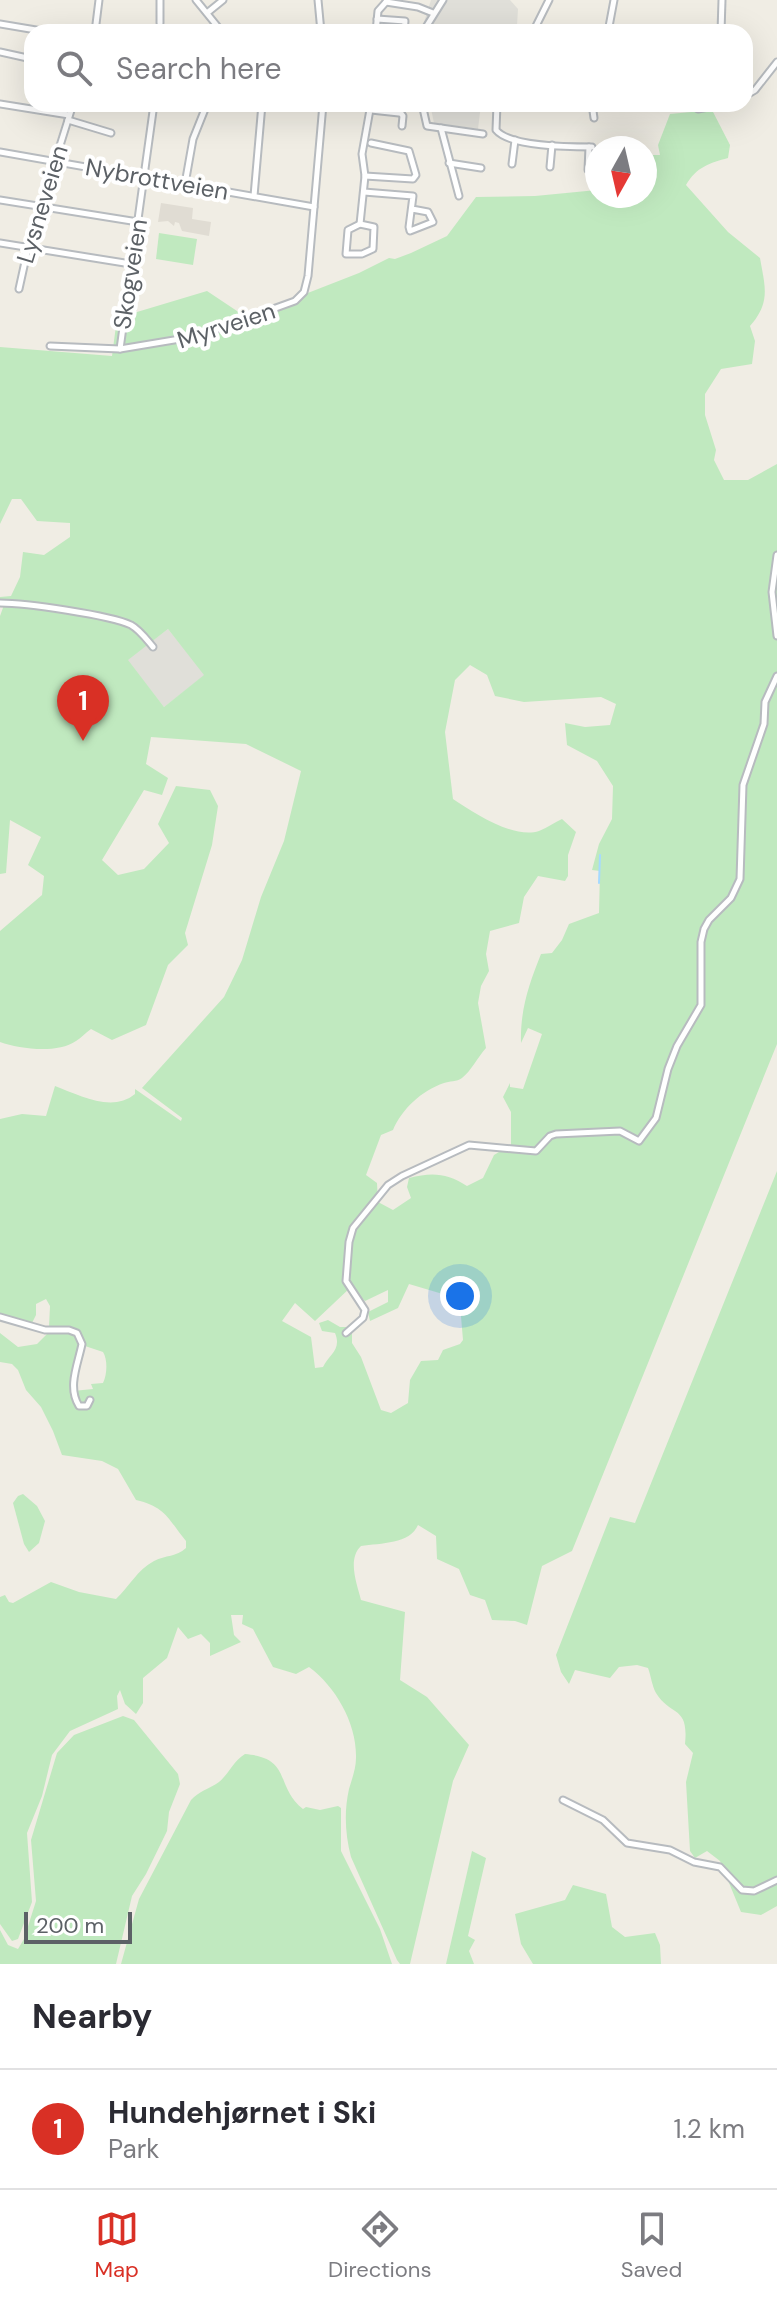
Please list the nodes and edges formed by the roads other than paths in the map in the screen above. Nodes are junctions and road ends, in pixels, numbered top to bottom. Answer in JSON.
{"nodes":[{"id":1,"x":99,"y":0,"type":"edge"},
{"id":2,"x":160,"y":0,"type":"edge"},
{"id":3,"x":196,"y":0,"type":"edge"},
{"id":4,"x":223,"y":0,"type":"edge"},
{"id":5,"x":318,"y":0,"type":"edge"},
{"id":6,"x":443,"y":0,"type":"edge"},
{"id":7,"x":549,"y":0,"type":"edge"},
{"id":8,"x":614,"y":0,"type":"edge"},
{"id":9,"x":722,"y":0,"type":"edge"},
{"id":10,"x":386,"y":1,"type":"edge"},
{"id":11,"x":207,"y":13,"type":"junction"},
{"id":12,"x":433,"y":13,"type":"junction"},
{"id":13,"x":377,"y":19,"type":"junction"},
{"id":14,"x":160,"y":23,"type":"dead end"},
{"id":15,"x":0,"y":24,"type":"edge"},
{"id":16,"x":96,"y":24,"type":"edge"},
{"id":17,"x":216,"y":24,"type":"edge"},
{"id":18,"x":320,"y":24,"type":"edge"},
{"id":19,"x":377,"y":24,"type":"edge"},
{"id":20,"x":405,"y":24,"type":"edge"},
{"id":21,"x":427,"y":24,"type":"edge"},
{"id":22,"x":537,"y":24,"type":"edge"},
{"id":23,"x":610,"y":24,"type":"edge"},
{"id":24,"x":721,"y":24,"type":"edge"},
{"id":25,"x":24,"y":28,"type":"edge"},
{"id":26,"x":0,"y":52,"type":"edge"},
{"id":27,"x":24,"y":57,"type":"edge"},
{"id":28,"x":777,"y":62,"type":"edge"},
{"id":29,"x":753,"y":90,"type":"edge"},
{"id":30,"x":0,"y":104,"type":"edge"},
{"id":31,"x":24,"y":109,"type":"edge"},
{"id":32,"x":39,"y":112,"type":"edge"},
{"id":33,"x":71,"y":112,"type":"edge"},
{"id":34,"x":153,"y":112,"type":"edge"},
{"id":35,"x":204,"y":112,"type":"edge"},
{"id":36,"x":261,"y":112,"type":"edge"},
{"id":37,"x":322,"y":112,"type":"edge"},
{"id":38,"x":370,"y":112,"type":"edge"},
{"id":39,"x":400,"y":112,"type":"edge"},
{"id":40,"x":424,"y":112,"type":"edge"},
{"id":41,"x":497,"y":112,"type":"edge"},
{"id":42,"x":593,"y":112,"type":"edge"},
{"id":43,"x":69,"y":118,"type":"junction"},
{"id":44,"x":594,"y":118,"type":"dead end"},
{"id":45,"x":402,"y":126,"type":"dead end"},
{"id":46,"x":441,"y":128,"type":"junction"},
{"id":47,"x":111,"y":133,"type":"dead end"},
{"id":48,"x":483,"y":134,"type":"dead end"},
{"id":49,"x":515,"y":140,"type":"junction"},
{"id":50,"x":371,"y":143,"type":"dead end"},
{"id":51,"x":552,"y":145,"type":"junction"},
{"id":52,"x":585,"y":147,"type":"edge"},
{"id":53,"x":0,"y":152,"type":"edge"},
{"id":54,"x":55,"y":161,"type":"junction"},
{"id":55,"x":449,"y":163,"type":"junction"},
{"id":56,"x":512,"y":164,"type":"dead end"},
{"id":57,"x":550,"y":167,"type":"dead end"},
{"id":58,"x":481,"y":168,"type":"dead end"},
{"id":59,"x":365,"y":176,"type":"junction"},
{"id":60,"x":146,"y":177,"type":"junction"},
{"id":61,"x":185,"y":184,"type":"junction"},
{"id":62,"x":364,"y":192,"type":"junction"},
{"id":63,"x":254,"y":196,"type":"junction"},
{"id":64,"x":459,"y":196,"type":"dead end"},
{"id":65,"x":0,"y":200,"type":"edge"},
{"id":66,"x":41,"y":207,"type":"junction"},
{"id":67,"x":314,"y":207,"type":"junction"},
{"id":68,"x":412,"y":209,"type":"junction"},
{"id":69,"x":138,"y":222,"type":"junction"},
{"id":70,"x":360,"y":224,"type":"junction"},
{"id":71,"x":0,"y":243,"type":"edge"},
{"id":72,"x":28,"y":248,"type":"junction"},
{"id":73,"x":131,"y":264,"type":"junction"},
{"id":74,"x":19,"y":289,"type":"dead end"},
{"id":75,"x":50,"y":346,"type":"dead end"},
{"id":76,"x":120,"y":349,"type":"junction"},
{"id":77,"x":777,"y":555,"type":"edge"},
{"id":78,"x":0,"y":603,"type":"edge"},
{"id":79,"x":777,"y":636,"type":"edge"},
{"id":80,"x":153,"y":647,"type":"dead end"},
{"id":81,"x":777,"y":676,"type":"edge"},
{"id":82,"x":0,"y":1317,"type":"edge"},
{"id":83,"x":346,"y":1333,"type":"dead end"},
{"id":84,"x":90,"y":1400,"type":"dead end"},
{"id":85,"x":563,"y":1800,"type":"dead end"},
{"id":86,"x":777,"y":1880,"type":"edge"}],
"edges":[{"from":1,"to":16,"type":"street"},
{"from":2,"to":14,"type":"street"},
{"from":3,"to":11,"type":"street"},
{"from":4,"to":11,"type":"street"},
{"from":5,"to":18,"type":"street"},
{"from":6,"to":12,"type":"street"},
{"from":7,"to":22,"type":"street"},
{"from":8,"to":23,"type":"street"},
{"from":9,"to":24,"type":"street"},
{"from":10,"to":12,"type":"street"},
{"from":10,"to":13,"type":"street"},
{"from":11,"to":17,"type":"street"},
{"from":12,"to":21,"type":"street"},
{"from":13,"to":19,"type":"street"},
{"from":13,"to":20,"type":"street"},
{"from":15,"to":25,"type":"street"},
{"from":26,"to":27,"type":"street"},
{"from":28,"to":29,"type":"street"},
{"from":30,"to":31,"type":"street","name":"Lysneveien"},
{"from":32,"to":43,"type":"street","name":"Lysneveien"},
{"from":33,"to":43,"type":"street","name":"Lysneveien"},
{"from":34,"to":60,"type":"street","name":"Skogveien"},
{"from":35,"to":61,"type":"street"},
{"from":36,"to":63,"type":"street"},
{"from":37,"to":67,"type":"street","name":"Myrveien"},
{"from":38,"to":59,"type":"street"},
{"from":39,"to":45,"type":"street"},
{"from":40,"to":46,"type":"street"},
{"from":41,"to":49,"type":"street"},
{"from":42,"to":44,"type":"street"},
{"from":43,"to":47,"type":"street","name":"Lysneveien"},
{"from":43,"to":54,"type":"street","name":"Lysneveien"},
{"from":46,"to":48,"type":"street"},
{"from":46,"to":55,"type":"street"},
{"from":49,"to":51,"type":"street"},
{"from":49,"to":56,"type":"street"},
{"from":50,"to":59,"type":"street"},
{"from":51,"to":52,"type":"street"},
{"from":51,"to":57,"type":"street"},
{"from":53,"to":54,"type":"street","name":"Nybrottveien"},
{"from":54,"to":60,"type":"street","name":"Nybrottveien"},
{"from":54,"to":66,"type":"street","name":"Lysneveien"},
{"from":55,"to":58,"type":"street"},
{"from":55,"to":64,"type":"street"},
{"from":59,"to":62,"type":"street"},
{"from":60,"to":61,"type":"street","name":"Nybrottveien"},
{"from":60,"to":69,"type":"street","name":"Skogveien"},
{"from":61,"to":63,"type":"street","name":"Nybrottveien"},
{"from":62,"to":68,"type":"street"},
{"from":62,"to":70,"type":"street"},
{"from":63,"to":67,"type":"street","name":"Nybrottveien"},
{"from":65,"to":66,"type":"street"},
{"from":66,"to":69,"type":"street"},
{"from":66,"to":72,"type":"street","name":"Lysneveien"},
{"from":67,"to":76,"type":"street","name":"Myrveien"},
{"from":68,"to":68,"type":"street"},
{"from":69,"to":73,"type":"street","name":"Skogveien"},
{"from":70,"to":70,"type":"street"},
{"from":71,"to":72,"type":"street"},
{"from":72,"to":73,"type":"street"},
{"from":72,"to":74,"type":"street","name":"Lysneveien"},
{"from":73,"to":76,"type":"street","name":"Skogveien"},
{"from":75,"to":76,"type":"street","name":"Myrveien"},
{"from":77,"to":79,"type":"street"},
{"from":78,"to":80,"type":"street"},
{"from":81,"to":83,"type":"street"},
{"from":82,"to":84,"type":"street"},
{"from":85,"to":86,"type":"street"}]}
